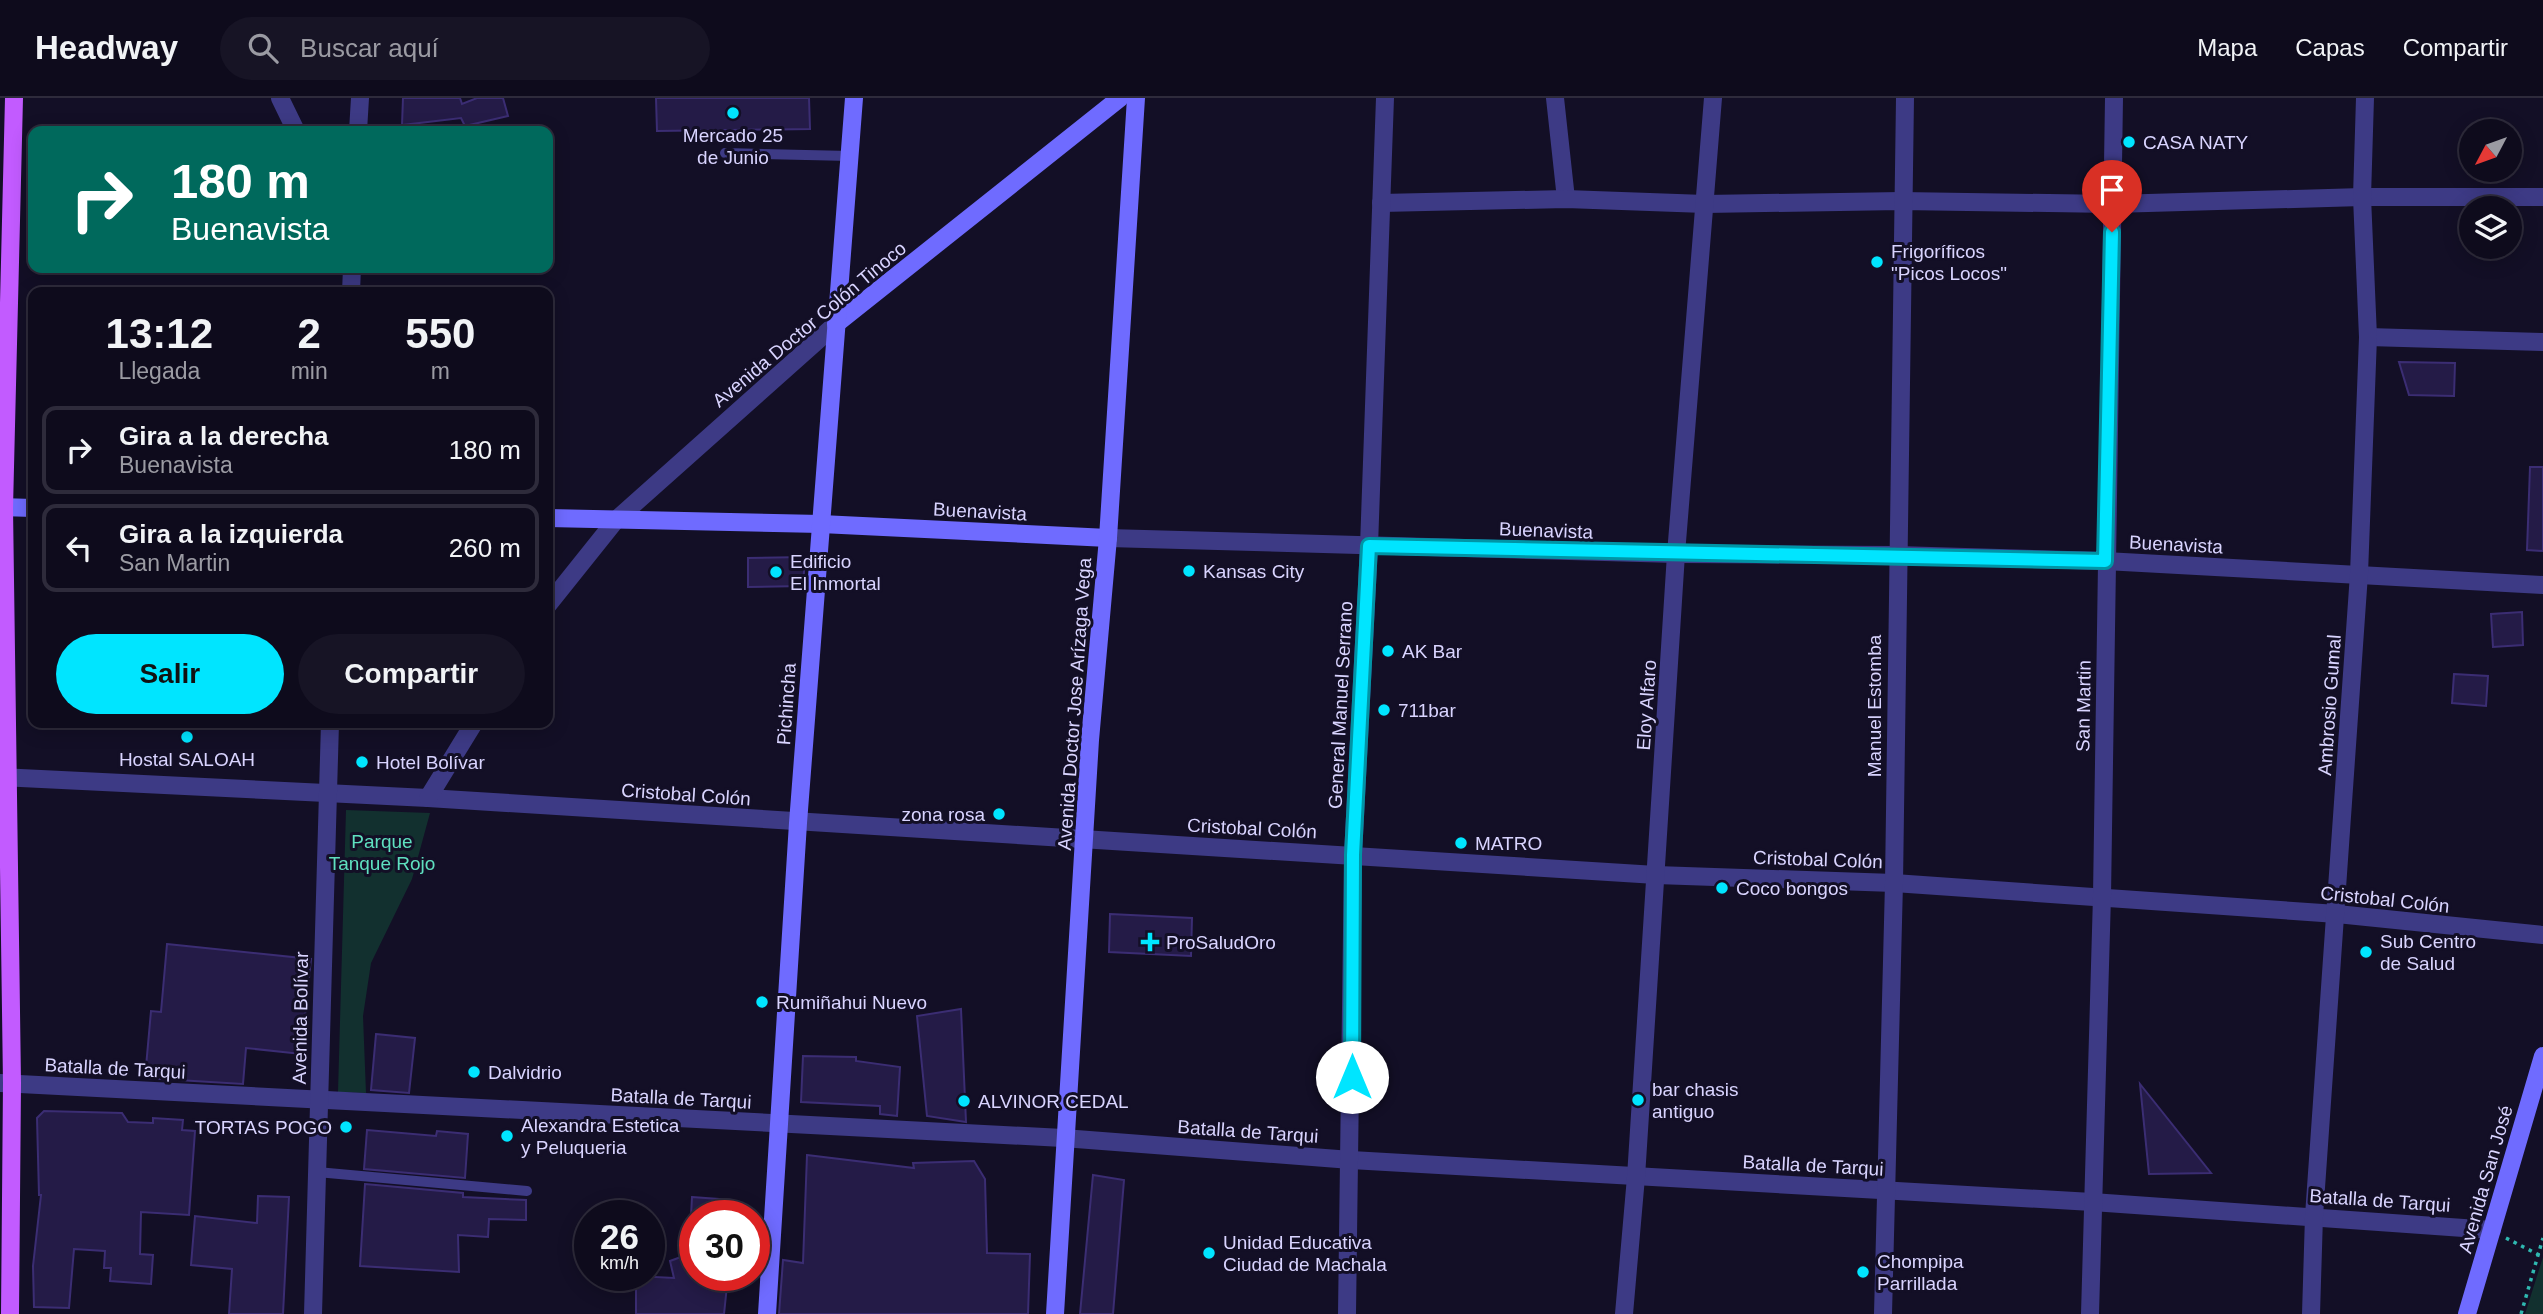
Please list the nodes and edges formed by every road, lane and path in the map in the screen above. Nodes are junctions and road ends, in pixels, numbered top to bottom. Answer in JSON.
{"nodes":[{"id":1,"x":14,"y":98,"type":"edge"},
{"id":2,"x":281,"y":98,"type":"edge"},
{"id":3,"x":360,"y":98,"type":"edge"},
{"id":4,"x":854,"y":98,"type":"edge"},
{"id":5,"x":1120,"y":98,"type":"edge"},
{"id":6,"x":1136,"y":98,"type":"edge"},
{"id":7,"x":1385,"y":98,"type":"edge"},
{"id":8,"x":1555,"y":98,"type":"edge"},
{"id":9,"x":1713,"y":98,"type":"edge"},
{"id":10,"x":1905,"y":98,"type":"edge"},
{"id":11,"x":2114,"y":98,"type":"edge"},
{"id":12,"x":2365,"y":98,"type":"edge"},
{"id":13,"x":294,"y":126,"type":"edge"},
{"id":14,"x":358,"y":126,"type":"edge"},
{"id":15,"x":725,"y":153,"type":"dead end"},
{"id":16,"x":850,"y":156,"type":"junction"},
{"id":17,"x":2362,"y":197,"type":"junction"},
{"id":18,"x":2543,"y":197,"type":"edge"},
{"id":19,"x":1566,"y":199,"type":"junction"},
{"id":20,"x":1901,"y":201,"type":"junction"},
{"id":21,"x":1381,"y":203,"type":"junction"},
{"id":22,"x":1705,"y":204,"type":"junction"},
{"id":23,"x":2113,"y":204,"type":"junction"},
{"id":24,"x":4,"y":281,"type":"edge"},
{"id":25,"x":836,"y":324,"type":"junction"},
{"id":26,"x":2368,"y":337,"type":"junction"},
{"id":27,"x":2543,"y":342,"type":"edge"},
{"id":28,"x":2,"y":507,"type":"edge"},
{"id":29,"x":28,"y":508,"type":"edge"},
{"id":30,"x":553,"y":518,"type":"edge"},
{"id":31,"x":616,"y":520,"type":"junction"},
{"id":32,"x":821,"y":524,"type":"junction"},
{"id":33,"x":1108,"y":538,"type":"junction"},
{"id":34,"x":1369,"y":546,"type":"junction"},
{"id":35,"x":1676,"y":554,"type":"junction"},
{"id":36,"x":1897,"y":555,"type":"junction"},
{"id":37,"x":2105,"y":561,"type":"junction"},
{"id":38,"x":2359,"y":574,"type":"junction"},
{"id":39,"x":2543,"y":585,"type":"edge"},
{"id":40,"x":553,"y":599,"type":"edge"},
{"id":41,"x":330,"y":728,"type":"edge"},
{"id":42,"x":471,"y":728,"type":"edge"},
{"id":43,"x":4,"y":777,"type":"edge"},
{"id":44,"x":326,"y":792,"type":"junction"},
{"id":45,"x":428,"y":798,"type":"junction"},
{"id":46,"x":798,"y":823,"type":"junction"},
{"id":47,"x":1084,"y":839,"type":"junction"},
{"id":48,"x":1353,"y":855,"type":"junction"},
{"id":49,"x":1656,"y":875,"type":"junction"},
{"id":50,"x":1894,"y":883,"type":"junction"},
{"id":51,"x":2102,"y":896,"type":"junction"},
{"id":52,"x":2337,"y":914,"type":"junction"},
{"id":53,"x":2543,"y":935,"type":"edge"},
{"id":54,"x":2543,"y":1056,"type":"edge"},
{"id":55,"x":6,"y":1083,"type":"edge"},
{"id":56,"x":319,"y":1101,"type":"junction"},
{"id":57,"x":777,"y":1124,"type":"junction"},
{"id":58,"x":1067,"y":1138,"type":"junction"},
{"id":59,"x":1351,"y":1160,"type":"junction"},
{"id":60,"x":317,"y":1171,"type":"junction"},
{"id":61,"x":1636,"y":1177,"type":"junction"},
{"id":62,"x":1886,"y":1189,"type":"junction"},
{"id":63,"x":527,"y":1191,"type":"dead end"},
{"id":64,"x":2092,"y":1202,"type":"junction"},
{"id":65,"x":2314,"y":1216,"type":"junction"},
{"id":66,"x":2492,"y":1230,"type":"junction"},
{"id":67,"x":2543,"y":1238,"type":"edge"},
{"id":68,"x":2540,"y":1256,"type":"edge"},
{"id":69,"x":10,"y":1314,"type":"edge"},
{"id":70,"x":313,"y":1314,"type":"edge"},
{"id":71,"x":767,"y":1314,"type":"edge"},
{"id":72,"x":1055,"y":1314,"type":"edge"},
{"id":73,"x":1347,"y":1314,"type":"edge"},
{"id":74,"x":1624,"y":1314,"type":"edge"},
{"id":75,"x":1883,"y":1314,"type":"edge"},
{"id":76,"x":2090,"y":1314,"type":"edge"},
{"id":77,"x":2311,"y":1314,"type":"edge"},
{"id":78,"x":2467,"y":1314,"type":"edge"},
{"id":79,"x":2521,"y":1314,"type":"edge"}],
"edges":[{"from":1,"to":24,"type":"main road"},
{"from":2,"to":13,"type":"street"},
{"from":3,"to":14,"type":"street"},
{"from":4,"to":16,"type":"main road","name":"Pichincha"},
{"from":5,"to":25,"type":"main road","name":"Avenida Doctor Colón Tinoco"},
{"from":6,"to":33,"type":"main road","name":"Avenida Doctor Jose Arízaga Vega"},
{"from":7,"to":21,"type":"street","name":"General Manuel Serrano"},
{"from":8,"to":19,"type":"street"},
{"from":9,"to":22,"type":"street","name":"Eloy Alfaro"},
{"from":10,"to":20,"type":"street","name":"Manuel Estomba"},
{"from":11,"to":23,"type":"street","name":"San Martin"},
{"from":12,"to":17,"type":"street","name":"Ambrosio Gumal"},
{"from":15,"to":16,"type":"lane"},
{"from":16,"to":25,"type":"main road","name":"Pichincha"},
{"from":17,"to":18,"type":"street"},
{"from":17,"to":23,"type":"street"},
{"from":17,"to":26,"type":"street","name":"Ambrosio Gumal"},
{"from":19,"to":21,"type":"street"},
{"from":19,"to":22,"type":"street"},
{"from":20,"to":22,"type":"street"},
{"from":20,"to":23,"type":"street"},
{"from":20,"to":36,"type":"street","name":"Manuel Estomba"},
{"from":21,"to":34,"type":"street","name":"General Manuel Serrano"},
{"from":22,"to":35,"type":"street","name":"Eloy Alfaro"},
{"from":23,"to":37,"type":"street","name":"San Martin"},
{"from":24,"to":28,"type":"main road"},
{"from":25,"to":31,"type":"street","name":"Avenida Doctor Colón Tinoco"},
{"from":25,"to":32,"type":"main road","name":"Pichincha"},
{"from":26,"to":27,"type":"street"},
{"from":26,"to":38,"type":"street","name":"Ambrosio Gumal"},
{"from":28,"to":29,"type":"main road"},
{"from":28,"to":43,"type":"main road"},
{"from":30,"to":31,"type":"main road","name":"Buenavista"},
{"from":31,"to":32,"type":"main road","name":"Buenavista"},
{"from":31,"to":40,"type":"street","name":"Avenida Doctor Colón Tinoco"},
{"from":32,"to":33,"type":"main road","name":"Buenavista"},
{"from":32,"to":46,"type":"main road","name":"Pichincha"},
{"from":33,"to":34,"type":"street","name":"Buenavista"},
{"from":33,"to":47,"type":"main road","name":"Avenida Doctor Jose Arízaga Vega"},
{"from":34,"to":35,"type":"street","name":"Buenavista"},
{"from":34,"to":48,"type":"street","name":"General Manuel Serrano"},
{"from":35,"to":36,"type":"street","name":"Buenavista"},
{"from":35,"to":49,"type":"street","name":"Eloy Alfaro"},
{"from":36,"to":37,"type":"street","name":"Buenavista"},
{"from":36,"to":50,"type":"street","name":"Manuel Estomba"},
{"from":37,"to":38,"type":"street","name":"Buenavista"},
{"from":37,"to":51,"type":"street","name":"San Martin"},
{"from":38,"to":39,"type":"street","name":"Buenavista"},
{"from":38,"to":52,"type":"street","name":"Ambrosio Gumal"},
{"from":41,"to":44,"type":"street","name":"Avenida Bolívar"},
{"from":42,"to":45,"type":"street"},
{"from":43,"to":44,"type":"street","name":"Cristobal Colón"},
{"from":43,"to":55,"type":"main road"},
{"from":44,"to":45,"type":"street","name":"Cristobal Colón"},
{"from":44,"to":56,"type":"street","name":"Avenida Bolívar"},
{"from":45,"to":46,"type":"street","name":"Cristobal Colón"},
{"from":46,"to":47,"type":"street","name":"Cristobal Colón"},
{"from":46,"to":57,"type":"main road","name":"Pichincha"},
{"from":47,"to":48,"type":"street","name":"Cristobal Colón"},
{"from":47,"to":58,"type":"main road","name":"Avenida Doctor Jose Arízaga Vega"},
{"from":48,"to":49,"type":"street","name":"Cristobal Colón"},
{"from":48,"to":59,"type":"street","name":"General Manuel Serrano"},
{"from":49,"to":50,"type":"street","name":"Cristobal Colón"},
{"from":49,"to":61,"type":"street","name":"Eloy Alfaro"},
{"from":50,"to":51,"type":"street","name":"Cristobal Colón"},
{"from":50,"to":62,"type":"street","name":"Manuel Estomba"},
{"from":51,"to":52,"type":"street","name":"Cristobal Colón"},
{"from":51,"to":64,"type":"street","name":"San Martin"},
{"from":52,"to":53,"type":"street","name":"Cristobal Colón"},
{"from":52,"to":65,"type":"street","name":"Ambrosio Gumal"},
{"from":54,"to":66,"type":"main road","name":"Avenida San José"},
{"from":55,"to":56,"type":"street","name":"Batalla de Tarqui"},
{"from":55,"to":69,"type":"main road"},
{"from":56,"to":57,"type":"street","name":"Batalla de Tarqui"},
{"from":56,"to":60,"type":"street","name":"Avenida Bolívar"},
{"from":57,"to":58,"type":"street","name":"Batalla de Tarqui"},
{"from":57,"to":71,"type":"main road","name":"Pichincha"},
{"from":58,"to":59,"type":"street","name":"Batalla de Tarqui"},
{"from":58,"to":72,"type":"main road","name":"Avenida Doctor Jose Arízaga Vega"},
{"from":59,"to":61,"type":"street","name":"Batalla de Tarqui"},
{"from":59,"to":73,"type":"street","name":"General Manuel Serrano"},
{"from":60,"to":63,"type":"lane"},
{"from":60,"to":70,"type":"street","name":"Avenida Bolívar"},
{"from":61,"to":62,"type":"street","name":"Batalla de Tarqui"},
{"from":61,"to":74,"type":"street","name":"Eloy Alfaro"},
{"from":62,"to":64,"type":"street","name":"Batalla de Tarqui"},
{"from":62,"to":75,"type":"street","name":"Manuel Estomba"},
{"from":64,"to":65,"type":"street","name":"Batalla de Tarqui"},
{"from":64,"to":76,"type":"street","name":"San Martin"},
{"from":65,"to":66,"type":"street","name":"Batalla de Tarqui"},
{"from":65,"to":77,"type":"street","name":"Ambrosio Gumal"},
{"from":66,"to":68,"type":"path"},
{"from":66,"to":78,"type":"main road","name":"Avenida San José"},
{"from":67,"to":68,"type":"path"},
{"from":68,"to":79,"type":"path"}]}
